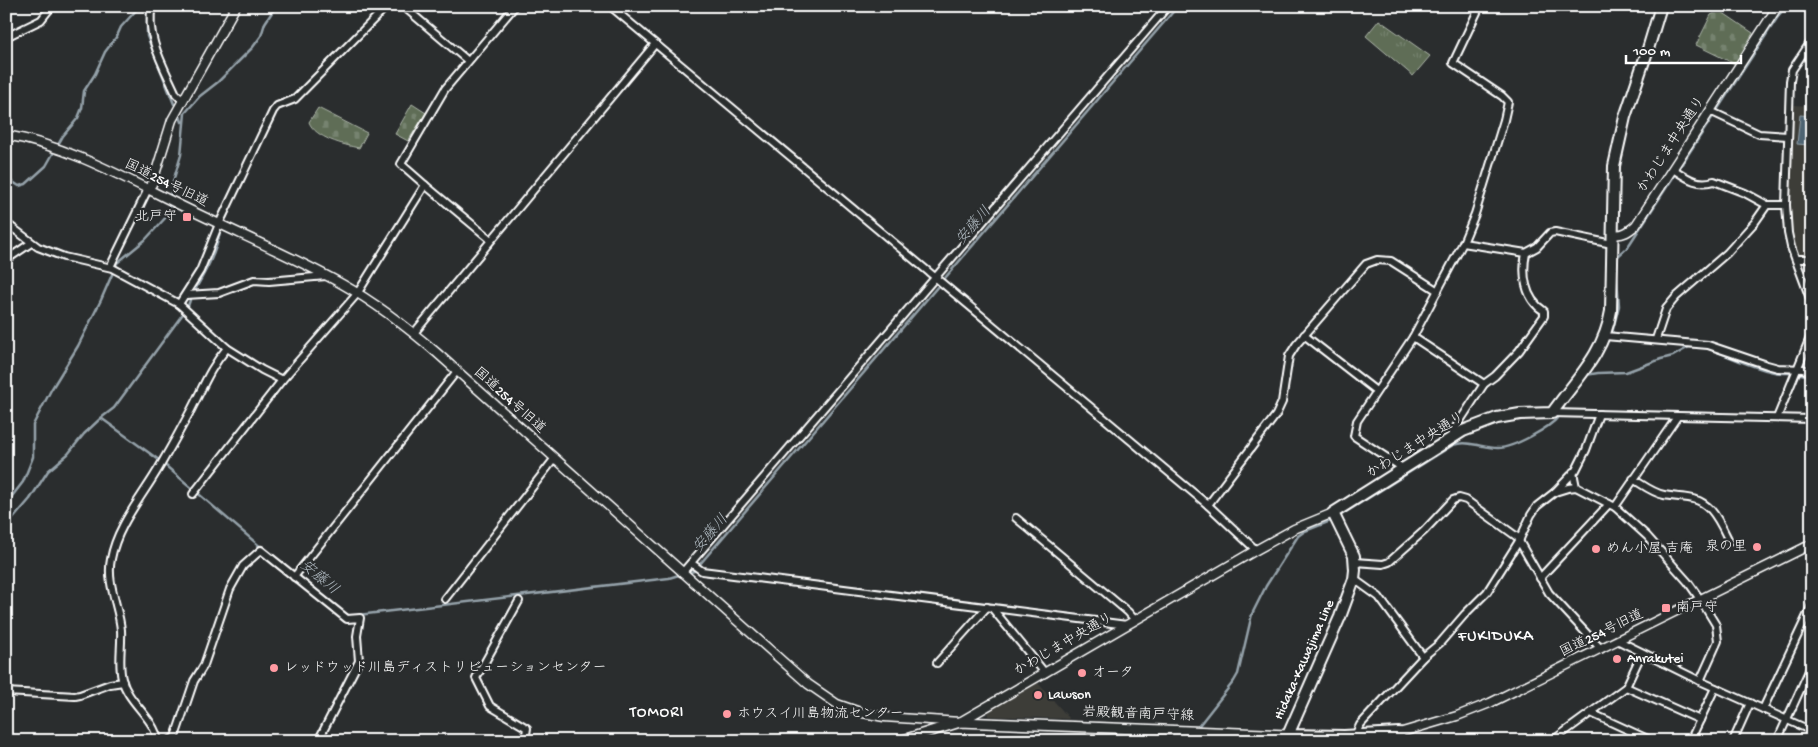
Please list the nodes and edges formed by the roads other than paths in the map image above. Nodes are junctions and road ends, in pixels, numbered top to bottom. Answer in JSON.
{"nodes":[{"id":1,"x":52,"y":6,"type":"edge"},
{"id":2,"x":152,"y":6,"type":"edge"},
{"id":3,"x":236,"y":6,"type":"edge"},
{"id":4,"x":387,"y":6,"type":"edge"},
{"id":5,"x":403,"y":6,"type":"edge"},
{"id":6,"x":514,"y":6,"type":"edge"},
{"id":7,"x":610,"y":6,"type":"edge"},
{"id":8,"x":1168,"y":6,"type":"edge"},
{"id":9,"x":1480,"y":6,"type":"edge"},
{"id":10,"x":1778,"y":6,"type":"edge"},
{"id":11,"x":1660,"y":7,"type":"edge"},
{"id":12,"x":6,"y":37,"type":"edge"},
{"id":13,"x":1812,"y":40,"type":"edge"},
{"id":14,"x":655,"y":44,"type":"junction"},
{"id":15,"x":468,"y":62,"type":"junction"},
{"id":16,"x":182,"y":100,"type":"junction"},
{"id":17,"x":1710,"y":111,"type":"junction"},
{"id":18,"x":6,"y":135,"type":"edge"},
{"id":19,"x":1788,"y":136,"type":"junction"},
{"id":20,"x":1672,"y":168,"type":"junction"},
{"id":21,"x":425,"y":185,"type":"junction"},
{"id":22,"x":148,"y":189,"type":"junction"},
{"id":23,"x":1767,"y":205,"type":"junction"},
{"id":24,"x":1786,"y":205,"type":"junction"},
{"id":25,"x":6,"y":223,"type":"edge"},
{"id":26,"x":219,"y":224,"type":"junction"},
{"id":27,"x":1612,"y":239,"type":"junction"},
{"id":28,"x":491,"y":240,"type":"junction"},
{"id":29,"x":30,"y":243,"type":"junction"},
{"id":30,"x":1463,"y":243,"type":"junction"},
{"id":31,"x":1526,"y":253,"type":"junction"},
{"id":32,"x":1796,"y":259,"type":"junction"},
{"id":33,"x":1812,"y":259,"type":"edge"},
{"id":34,"x":6,"y":260,"type":"edge"},
{"id":35,"x":110,"y":267,"type":"junction"},
{"id":36,"x":326,"y":276,"type":"junction"},
{"id":37,"x":936,"y":278,"type":"junction"},
{"id":38,"x":1438,"y":291,"type":"junction"},
{"id":39,"x":357,"y":294,"type":"junction"},
{"id":40,"x":186,"y":295,"type":"junction"},
{"id":41,"x":179,"y":304,"type":"junction"},
{"id":42,"x":1812,"y":304,"type":"edge"},
{"id":43,"x":414,"y":333,"type":"junction"},
{"id":44,"x":1812,"y":333,"type":"edge"},
{"id":45,"x":1304,"y":335,"type":"junction"},
{"id":46,"x":1605,"y":336,"type":"junction"},
{"id":47,"x":1413,"y":337,"type":"junction"},
{"id":48,"x":1656,"y":339,"type":"junction"},
{"id":49,"x":227,"y":348,"type":"junction"},
{"id":50,"x":1798,"y":368,"type":"junction"},
{"id":51,"x":457,"y":371,"type":"junction"},
{"id":52,"x":1812,"y":373,"type":"edge"},
{"id":53,"x":282,"y":380,"type":"junction"},
{"id":54,"x":1484,"y":384,"type":"junction"},
{"id":55,"x":1376,"y":391,"type":"junction"},
{"id":56,"x":1552,"y":413,"type":"junction"},
{"id":57,"x":1599,"y":414,"type":"junction"},
{"id":58,"x":1677,"y":417,"type":"junction"},
{"id":59,"x":1777,"y":418,"type":"junction"},
{"id":60,"x":1812,"y":419,"type":"edge"},
{"id":61,"x":1451,"y":439,"type":"junction"},
{"id":62,"x":555,"y":458,"type":"junction"},
{"id":63,"x":1403,"y":470,"type":"junction"},
{"id":64,"x":1574,"y":472,"type":"junction"},
{"id":65,"x":1633,"y":479,"type":"junction"},
{"id":66,"x":1576,"y":488,"type":"junction"},
{"id":67,"x":1555,"y":492,"type":"junction"},
{"id":68,"x":193,"y":494,"type":"dead end"},
{"id":69,"x":1208,"y":505,"type":"junction"},
{"id":70,"x":1612,"y":506,"type":"junction"},
{"id":71,"x":1333,"y":514,"type":"junction"},
{"id":72,"x":1016,"y":518,"type":"dead end"},
{"id":73,"x":1519,"y":540,"type":"junction"},
{"id":74,"x":1729,"y":541,"type":"dead end"},
{"id":75,"x":1808,"y":546,"type":"edge"},
{"id":76,"x":1256,"y":550,"type":"junction"},
{"id":77,"x":1812,"y":554,"type":"edge"},
{"id":78,"x":1355,"y":562,"type":"junction"},
{"id":79,"x":691,"y":563,"type":"junction"},
{"id":80,"x":682,"y":573,"type":"junction"},
{"id":81,"x":294,"y":577,"type":"junction"},
{"id":82,"x":1540,"y":578,"type":"junction"},
{"id":83,"x":1354,"y":579,"type":"junction"},
{"id":84,"x":445,"y":599,"type":"dead end"},
{"id":85,"x":1700,"y":599,"type":"junction"},
{"id":86,"x":519,"y":601,"type":"dead end"},
{"id":87,"x":1812,"y":606,"type":"edge"},
{"id":88,"x":989,"y":608,"type":"junction"},
{"id":89,"x":1131,"y":622,"type":"junction"},
{"id":90,"x":1617,"y":640,"type":"junction"},
{"id":91,"x":1601,"y":649,"type":"junction"},
{"id":92,"x":1642,"y":653,"type":"junction"},
{"id":93,"x":1423,"y":657,"type":"junction"},
{"id":94,"x":937,"y":663,"type":"dead end"},
{"id":95,"x":1812,"y":664,"type":"edge"},
{"id":96,"x":1045,"y":672,"type":"junction"},
{"id":97,"x":1700,"y":680,"type":"junction"},
{"id":98,"x":123,"y":682,"type":"junction"},
{"id":99,"x":1626,"y":687,"type":"junction"},
{"id":100,"x":1715,"y":688,"type":"junction"},
{"id":101,"x":6,"y":692,"type":"edge"},
{"id":102,"x":1750,"y":703,"type":"junction"},
{"id":103,"x":1763,"y":709,"type":"junction"},
{"id":104,"x":1591,"y":713,"type":"junction"},
{"id":105,"x":1700,"y":720,"type":"junction"},
{"id":106,"x":1787,"y":720,"type":"junction"},
{"id":107,"x":960,"y":722,"type":"junction"},
{"id":108,"x":1812,"y":731,"type":"edge"},
{"id":109,"x":1355,"y":736,"type":"junction"},
{"id":110,"x":1399,"y":737,"type":"edge"},
{"id":111,"x":1287,"y":738,"type":"edge"},
{"id":112,"x":1555,"y":740,"type":"edge"},
{"id":113,"x":158,"y":741,"type":"edge"},
{"id":114,"x":169,"y":741,"type":"edge"},
{"id":115,"x":318,"y":741,"type":"edge"},
{"id":116,"x":526,"y":741,"type":"edge"},
{"id":117,"x":900,"y":741,"type":"edge"},
{"id":118,"x":1652,"y":741,"type":"edge"},
{"id":119,"x":1690,"y":741,"type":"edge"},
{"id":120,"x":1732,"y":741,"type":"edge"},
{"id":121,"x":1777,"y":741,"type":"edge"}],
"edges":[{"from":1,"to":12,"type":"street"},
{"from":2,"to":16,"type":"street"},
{"from":3,"to":16,"type":"street"},
{"from":4,"to":26,"type":"street"},
{"from":5,"to":15,"type":"street"},
{"from":6,"to":15,"type":"street"},
{"from":7,"to":14,"type":"street"},
{"from":8,"to":37,"type":"street"},
{"from":9,"to":30,"type":"street"},
{"from":10,"to":17,"type":"street","name":"かわじま中央通り"},
{"from":11,"to":27,"type":"main road"},
{"from":13,"to":19,"type":"street"},
{"from":14,"to":28,"type":"street"},
{"from":14,"to":37,"type":"street"},
{"from":15,"to":21,"type":"street"},
{"from":16,"to":22,"type":"street"},
{"from":17,"to":19,"type":"street"},
{"from":17,"to":20,"type":"street","name":"かわじま中央通り"},
{"from":18,"to":22,"type":"street","name":"国道254号旧道"},
{"from":19,"to":24,"type":"street"},
{"from":20,"to":23,"type":"street"},
{"from":20,"to":27,"type":"street","name":"かわじま中央通り"},
{"from":21,"to":28,"type":"street"},
{"from":21,"to":39,"type":"street"},
{"from":22,"to":26,"type":"street","name":"国道254号旧道"},
{"from":22,"to":35,"type":"street"},
{"from":23,"to":24,"type":"street"},
{"from":23,"to":48,"type":"street"},
{"from":24,"to":32,"type":"street"},
{"from":25,"to":29,"type":"street"},
{"from":26,"to":36,"type":"street","name":"国道254号旧道"},
{"from":26,"to":40,"type":"street"},
{"from":27,"to":31,"type":"street"},
{"from":27,"to":46,"type":"main road"},
{"from":28,"to":43,"type":"street"},
{"from":29,"to":34,"type":"street"},
{"from":29,"to":35,"type":"street"},
{"from":30,"to":31,"type":"street"},
{"from":30,"to":38,"type":"street"},
{"from":31,"to":54,"type":"street"},
{"from":32,"to":33,"type":"street"},
{"from":32,"to":42,"type":"street"},
{"from":35,"to":41,"type":"street"},
{"from":36,"to":39,"type":"street","name":"国道254号旧道"},
{"from":36,"to":40,"type":"street"},
{"from":37,"to":69,"type":"street"},
{"from":37,"to":79,"type":"street"},
{"from":38,"to":45,"type":"street"},
{"from":38,"to":47,"type":"street"},
{"from":39,"to":43,"type":"street","name":"国道254号旧道"},
{"from":39,"to":53,"type":"street"},
{"from":40,"to":41,"type":"street"},
{"from":41,"to":49,"type":"street"},
{"from":43,"to":51,"type":"street","name":"国道254号旧道"},
{"from":44,"to":50,"type":"street"},
{"from":45,"to":55,"type":"street"},
{"from":45,"to":69,"type":"street"},
{"from":46,"to":48,"type":"street"},
{"from":46,"to":56,"type":"main road"},
{"from":47,"to":54,"type":"street"},
{"from":47,"to":55,"type":"street"},
{"from":48,"to":50,"type":"street"},
{"from":49,"to":53,"type":"street"},
{"from":49,"to":98,"type":"street"},
{"from":50,"to":52,"type":"street"},
{"from":50,"to":59,"type":"street"},
{"from":51,"to":62,"type":"street","name":"国道254号旧道"},
{"from":51,"to":81,"type":"street"},
{"from":53,"to":68,"type":"street"},
{"from":54,"to":61,"type":"street"},
{"from":55,"to":63,"type":"street"},
{"from":56,"to":57,"type":"street"},
{"from":56,"to":61,"type":"main road","name":"かわじま中央通り"},
{"from":57,"to":58,"type":"street"},
{"from":57,"to":64,"type":"street"},
{"from":58,"to":59,"type":"street"},
{"from":58,"to":65,"type":"street"},
{"from":59,"to":60,"type":"street"},
{"from":61,"to":63,"type":"main road","name":"かわじま中央通り"},
{"from":62,"to":80,"type":"street","name":"国道254号旧道"},
{"from":62,"to":84,"type":"street"},
{"from":63,"to":71,"type":"main road","name":"かわじま中央通り"},
{"from":64,"to":66,"type":"street"},
{"from":64,"to":67,"type":"street"},
{"from":65,"to":70,"type":"street"},
{"from":65,"to":74,"type":"street"},
{"from":66,"to":67,"type":"street"},
{"from":66,"to":70,"type":"street"},
{"from":67,"to":73,"type":"street"},
{"from":69,"to":76,"type":"street"},
{"from":70,"to":82,"type":"street"},
{"from":70,"to":85,"type":"street"},
{"from":71,"to":76,"type":"street","name":"かわじま中央通り"},
{"from":71,"to":78,"type":"main road","name":"Hidaka-Kawajima Line"},
{"from":72,"to":89,"type":"street"},
{"from":73,"to":78,"type":"street"},
{"from":73,"to":82,"type":"street"},
{"from":73,"to":93,"type":"street"},
{"from":75,"to":77,"type":"street"},
{"from":75,"to":85,"type":"street","name":"国道254号旧道"},
{"from":76,"to":89,"type":"street","name":"かわじま中央通り"},
{"from":78,"to":83,"type":"main road","name":"Hidaka-Kawajima Line"},
{"from":79,"to":80,"type":"street"},
{"from":79,"to":88,"type":"street"},
{"from":80,"to":107,"type":"street","name":"国道254号旧道"},
{"from":81,"to":114,"type":"street"},
{"from":81,"to":115,"type":"street"},
{"from":82,"to":91,"type":"street"},
{"from":83,"to":93,"type":"street"},
{"from":83,"to":111,"type":"main road","name":"Hidaka-Kawajima Line"},
{"from":85,"to":90,"type":"street","name":"国道254号旧道"},
{"from":85,"to":97,"type":"street"},
{"from":86,"to":116,"type":"street"},
{"from":87,"to":103,"type":"street"},
{"from":88,"to":89,"type":"street"},
{"from":88,"to":94,"type":"street"},
{"from":88,"to":96,"type":"street"},
{"from":89,"to":96,"type":"street","name":"かわじま中央通り"},
{"from":90,"to":91,"type":"street","name":"国道254号旧道"},
{"from":90,"to":92,"type":"street"},
{"from":91,"to":110,"type":"street","name":"国道254号旧道"},
{"from":92,"to":97,"type":"street"},
{"from":92,"to":99,"type":"street"},
{"from":93,"to":109,"type":"street"},
{"from":95,"to":106,"type":"street"},
{"from":96,"to":107,"type":"street","name":"かわじま中央通り"},
{"from":97,"to":100,"type":"street"},
{"from":98,"to":101,"type":"street"},
{"from":98,"to":113,"type":"street"},
{"from":99,"to":104,"type":"street"},
{"from":99,"to":105,"type":"street"},
{"from":100,"to":102,"type":"street"},
{"from":100,"to":105,"type":"street"},
{"from":102,"to":103,"type":"street"},
{"from":102,"to":120,"type":"street"},
{"from":103,"to":106,"type":"street"},
{"from":104,"to":112,"type":"street"},
{"from":104,"to":118,"type":"street"},
{"from":105,"to":119,"type":"street"},
{"from":106,"to":108,"type":"street"},
{"from":106,"to":121,"type":"street"},
{"from":107,"to":111,"type":"main road","name":"岩殿観音南戸守線"},
{"from":107,"to":117,"type":"main road","name":"岩殿観音南戸守線"},
{"from":109,"to":110,"type":"main road","name":"Hidaka-Kawajima Line"},
{"from":109,"to":111,"type":"main road","name":"Hidaka-Kawajima Line"}]}
